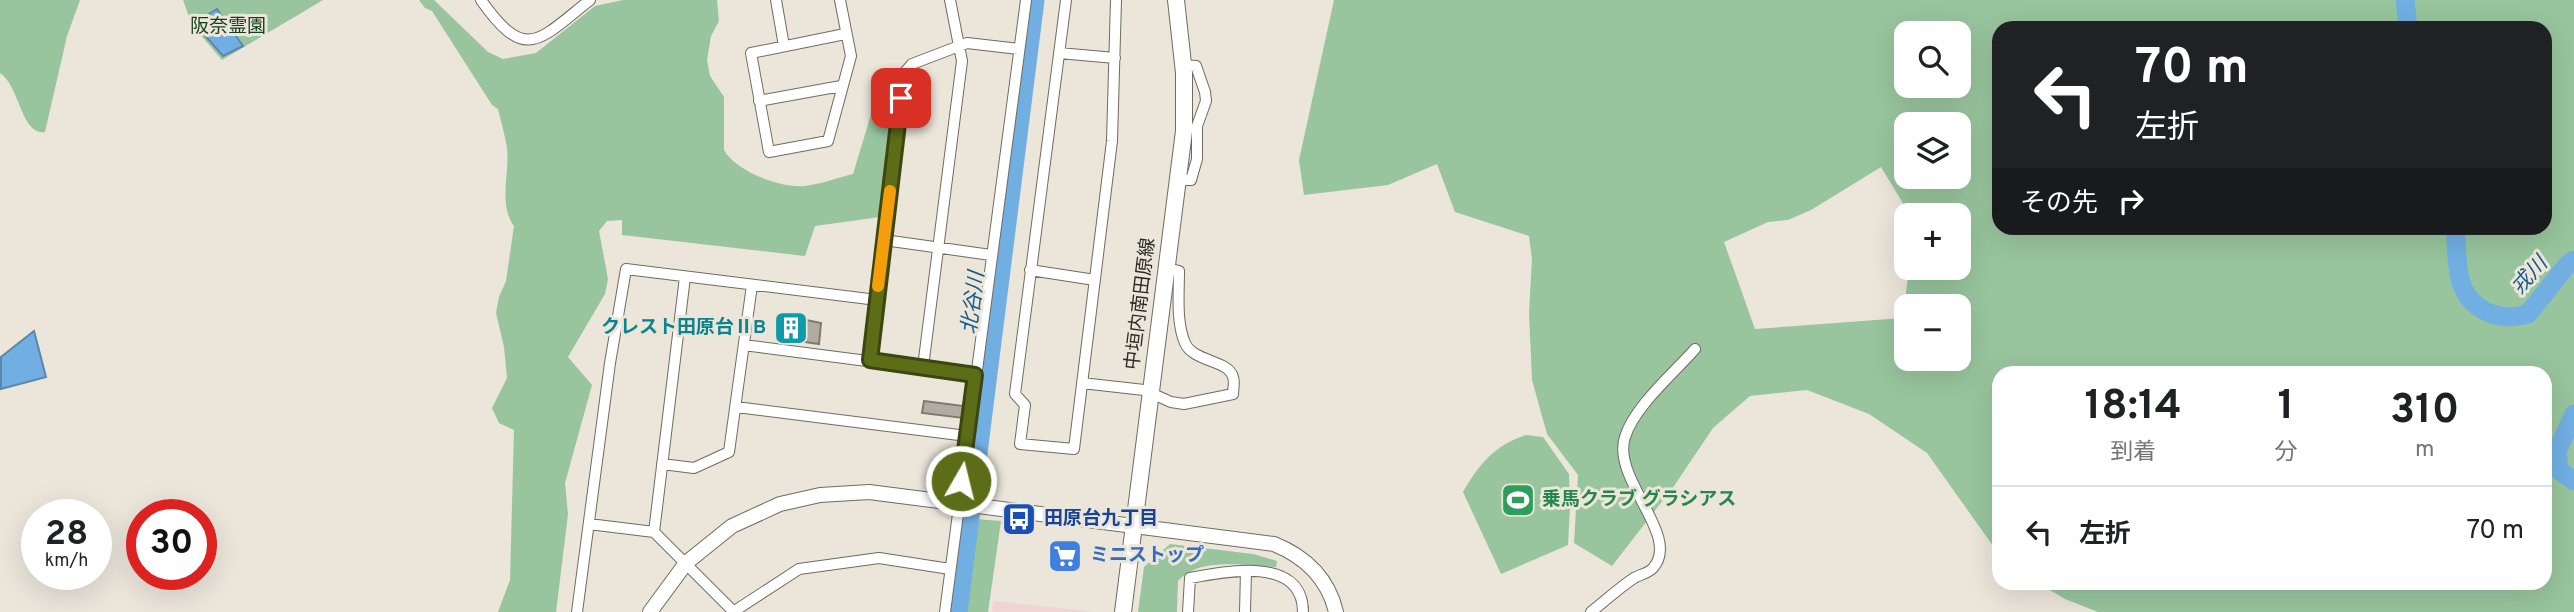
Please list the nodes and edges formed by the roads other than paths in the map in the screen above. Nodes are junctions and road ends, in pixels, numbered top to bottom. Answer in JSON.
{"nodes":[{"id":1,"x":481,"y":0,"type":"edge"},
{"id":2,"x":590,"y":0,"type":"edge"},
{"id":3,"x":776,"y":0,"type":"edge"},
{"id":4,"x":840,"y":0,"type":"edge"},
{"id":5,"x":950,"y":0,"type":"edge"},
{"id":6,"x":1026,"y":0,"type":"edge"},
{"id":7,"x":1066,"y":0,"type":"edge"},
{"id":8,"x":1116,"y":0,"type":"edge"},
{"id":9,"x":1176,"y":0,"type":"edge"},
{"id":10,"x":845,"y":34,"type":"junction"},
{"id":11,"x":960,"y":45,"type":"junction"},
{"id":12,"x":784,"y":46,"type":"junction"},
{"id":13,"x":1019,"y":49,"type":"junction"},
{"id":14,"x":1059,"y":53,"type":"junction"},
{"id":15,"x":1115,"y":58,"type":"junction"},
{"id":16,"x":841,"y":86,"type":"junction"},
{"id":17,"x":759,"y":101,"type":"junction"},
{"id":18,"x":884,"y":240,"type":"junction"},
{"id":19,"x":939,"y":247,"type":"junction"},
{"id":20,"x":991,"y":255,"type":"junction"},
{"id":21,"x":1167,"y":268,"type":"junction"},
{"id":22,"x":1030,"y":270,"type":"junction"},
{"id":23,"x":685,"y":277,"type":"junction"},
{"id":24,"x":1095,"y":280,"type":"junction"},
{"id":25,"x":752,"y":285,"type":"junction"},
{"id":26,"x":877,"y":300,"type":"junction"},
{"id":27,"x":1180,"y":323,"type":"junction"},
{"id":28,"x":1160,"y":324,"type":"junction"},
{"id":29,"x":744,"y":345,"type":"junction"},
{"id":30,"x":1695,"y":349,"type":"dead end"},
{"id":31,"x":870,"y":360,"type":"junction"},
{"id":32,"x":923,"y":368,"type":"junction"},
{"id":33,"x":975,"y":375,"type":"junction"},
{"id":34,"x":1082,"y":383,"type":"junction"},
{"id":35,"x":1151,"y":392,"type":"junction"},
{"id":36,"x":736,"y":407,"type":"junction"},
{"id":37,"x":967,"y":436,"type":"junction"},
{"id":38,"x":663,"y":464,"type":"junction"},
{"id":39,"x":961,"y":505,"type":"junction"},
{"id":40,"x":589,"y":524,"type":"junction"},
{"id":41,"x":1134,"y":526,"type":"junction"},
{"id":42,"x":654,"y":532,"type":"junction"},
{"id":43,"x":686,"y":563,"type":"junction"},
{"id":44,"x":950,"y":569,"type":"junction"},
{"id":45,"x":1246,"y":571,"type":"junction"},
{"id":46,"x":577,"y":612,"type":"edge"},
{"id":47,"x":650,"y":612,"type":"edge"},
{"id":48,"x":733,"y":612,"type":"edge"},
{"id":49,"x":945,"y":612,"type":"edge"},
{"id":50,"x":1123,"y":612,"type":"edge"},
{"id":51,"x":1188,"y":612,"type":"edge"},
{"id":52,"x":1245,"y":612,"type":"edge"},
{"id":53,"x":1303,"y":612,"type":"edge"},
{"id":54,"x":1336,"y":612,"type":"edge"},
{"id":55,"x":1591,"y":612,"type":"edge"}],
"edges":[{"from":1,"to":2,"type":"street"},
{"from":3,"to":12,"type":"street"},
{"from":4,"to":10,"type":"street"},
{"from":5,"to":11,"type":"street"},
{"from":6,"to":13,"type":"street"},
{"from":7,"to":14,"type":"street"},
{"from":8,"to":15,"type":"street"},
{"from":9,"to":21,"type":"main road","name":"中垣内南田原線"},
{"from":10,"to":12,"type":"street"},
{"from":10,"to":16,"type":"street"},
{"from":11,"to":13,"type":"street"},
{"from":11,"to":18,"type":"street"},
{"from":11,"to":19,"type":"street"},
{"from":12,"to":17,"type":"street"},
{"from":13,"to":20,"type":"street"},
{"from":14,"to":15,"type":"street"},
{"from":14,"to":22,"type":"street"},
{"from":15,"to":24,"type":"street"},
{"from":16,"to":17,"type":"street"},
{"from":16,"to":17,"type":"street"},
{"from":18,"to":19,"type":"street"},
{"from":18,"to":26,"type":"street"},
{"from":19,"to":20,"type":"street"},
{"from":19,"to":32,"type":"street"},
{"from":20,"to":33,"type":"street"},
{"from":21,"to":27,"type":"street"},
{"from":21,"to":28,"type":"main road","name":"中垣内南田原線"},
{"from":22,"to":24,"type":"street"},
{"from":22,"to":34,"type":"street"},
{"from":23,"to":25,"type":"street"},
{"from":23,"to":38,"type":"street"},
{"from":23,"to":40,"type":"street"},
{"from":24,"to":34,"type":"street"},
{"from":25,"to":26,"type":"street"},
{"from":25,"to":29,"type":"street"},
{"from":26,"to":31,"type":"street"},
{"from":27,"to":28,"type":"street"},
{"from":27,"to":35,"type":"street"},
{"from":28,"to":35,"type":"main road","name":"中垣内南田原線"},
{"from":29,"to":31,"type":"street"},
{"from":29,"to":36,"type":"street"},
{"from":30,"to":55,"type":"street"},
{"from":31,"to":32,"type":"street"},
{"from":32,"to":33,"type":"street"},
{"from":33,"to":37,"type":"street"},
{"from":34,"to":35,"type":"street"},
{"from":35,"to":41,"type":"main road","name":"中垣内南田原線"},
{"from":36,"to":37,"type":"street"},
{"from":36,"to":38,"type":"street"},
{"from":37,"to":39,"type":"street"},
{"from":38,"to":42,"type":"street"},
{"from":39,"to":41,"type":"street"},
{"from":39,"to":43,"type":"street"},
{"from":39,"to":44,"type":"street"},
{"from":40,"to":42,"type":"street"},
{"from":40,"to":46,"type":"street"},
{"from":41,"to":50,"type":"main road","name":"中垣内南田原線"},
{"from":41,"to":54,"type":"street"},
{"from":42,"to":43,"type":"street"},
{"from":43,"to":47,"type":"street"},
{"from":43,"to":48,"type":"street"},
{"from":44,"to":48,"type":"street"},
{"from":44,"to":49,"type":"street"},
{"from":45,"to":51,"type":"street"},
{"from":45,"to":52,"type":"street"},
{"from":45,"to":53,"type":"street"}]}
